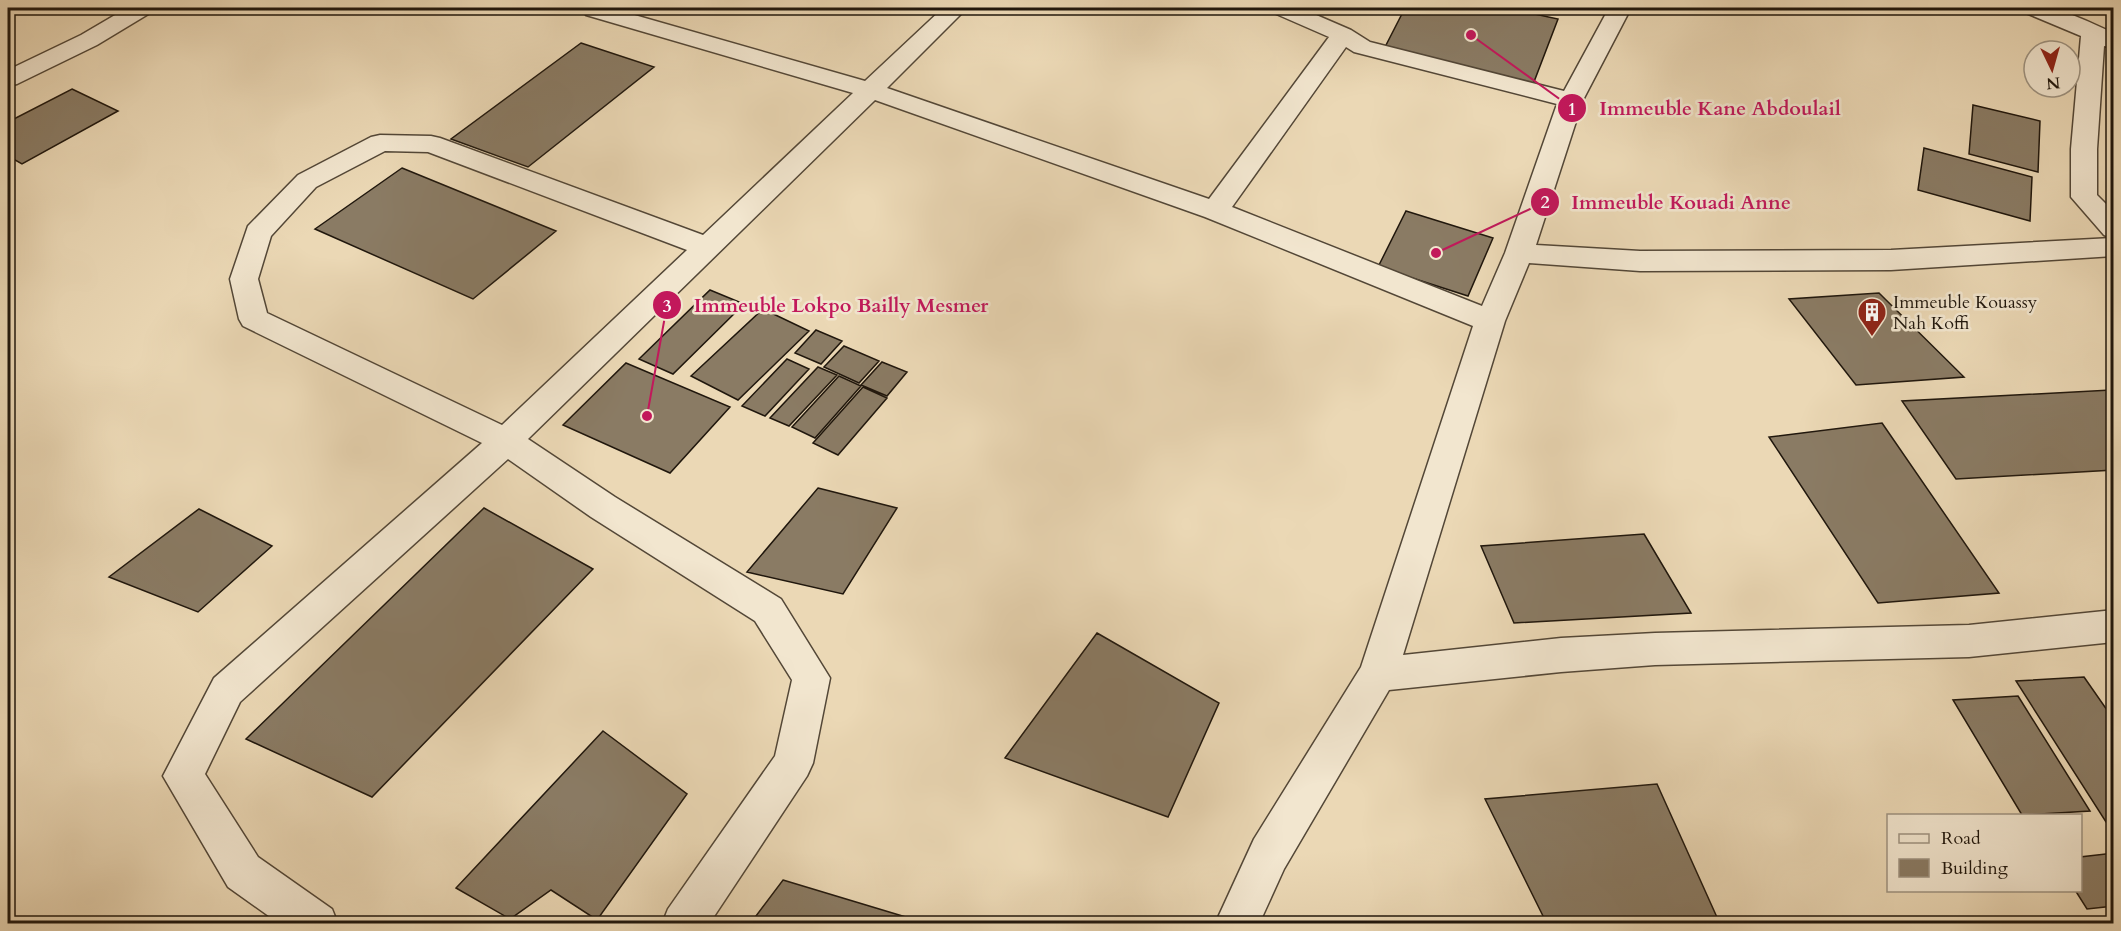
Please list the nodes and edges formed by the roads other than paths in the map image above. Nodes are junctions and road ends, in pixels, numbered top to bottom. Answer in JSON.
{"nodes":[{"id":1,"x":142,"y":8,"type":"edge"},
{"id":2,"x":956,"y":8,"type":"edge"},
{"id":3,"x":1281,"y":8,"type":"edge"},
{"id":4,"x":1620,"y":8,"type":"edge"},
{"id":5,"x":2034,"y":8,"type":"edge"},
{"id":6,"x":594,"y":10,"type":"dead end"},
{"id":7,"x":1343,"y":35,"type":"junction"},
{"id":8,"x":2103,"y":37,"type":"edge"},
{"id":9,"x":8,"y":79,"type":"edge"},
{"id":10,"x":869,"y":90,"type":"junction"},
{"id":11,"x":1571,"y":100,"type":"junction"},
{"id":12,"x":1215,"y":211,"type":"junction"},
{"id":13,"x":2114,"y":229,"type":"edge"},
{"id":14,"x":706,"y":247,"type":"junction"},
{"id":15,"x":2114,"y":247,"type":"edge"},
{"id":16,"x":1520,"y":254,"type":"junction"},
{"id":17,"x":1490,"y":321,"type":"junction"},
{"id":18,"x":506,"y":441,"type":"junction"},
{"id":19,"x":2114,"y":626,"type":"edge"},
{"id":20,"x":1378,"y":674,"type":"junction"},
{"id":21,"x":317,"y":924,"type":"edge"},
{"id":22,"x":683,"y":924,"type":"edge"},
{"id":23,"x":1236,"y":924,"type":"edge"}],
"edges":[{"from":1,"to":9,"type":"street"},
{"from":2,"to":10,"type":"street"},
{"from":3,"to":7,"type":"street"},
{"from":4,"to":11,"type":"street"},
{"from":5,"to":8,"type":"street"},
{"from":6,"to":10,"type":"street"},
{"from":7,"to":11,"type":"street"},
{"from":7,"to":12,"type":"street"},
{"from":8,"to":13,"type":"street"},
{"from":10,"to":12,"type":"street"},
{"from":10,"to":14,"type":"street"},
{"from":11,"to":16,"type":"street"},
{"from":12,"to":17,"type":"street"},
{"from":14,"to":18,"type":"street"},
{"from":14,"to":18,"type":"street"},
{"from":15,"to":16,"type":"street"},
{"from":16,"to":17,"type":"street"},
{"from":17,"to":20,"type":"street"},
{"from":18,"to":21,"type":"street"},
{"from":18,"to":22,"type":"street"},
{"from":19,"to":20,"type":"street"},
{"from":20,"to":23,"type":"street"}]}
